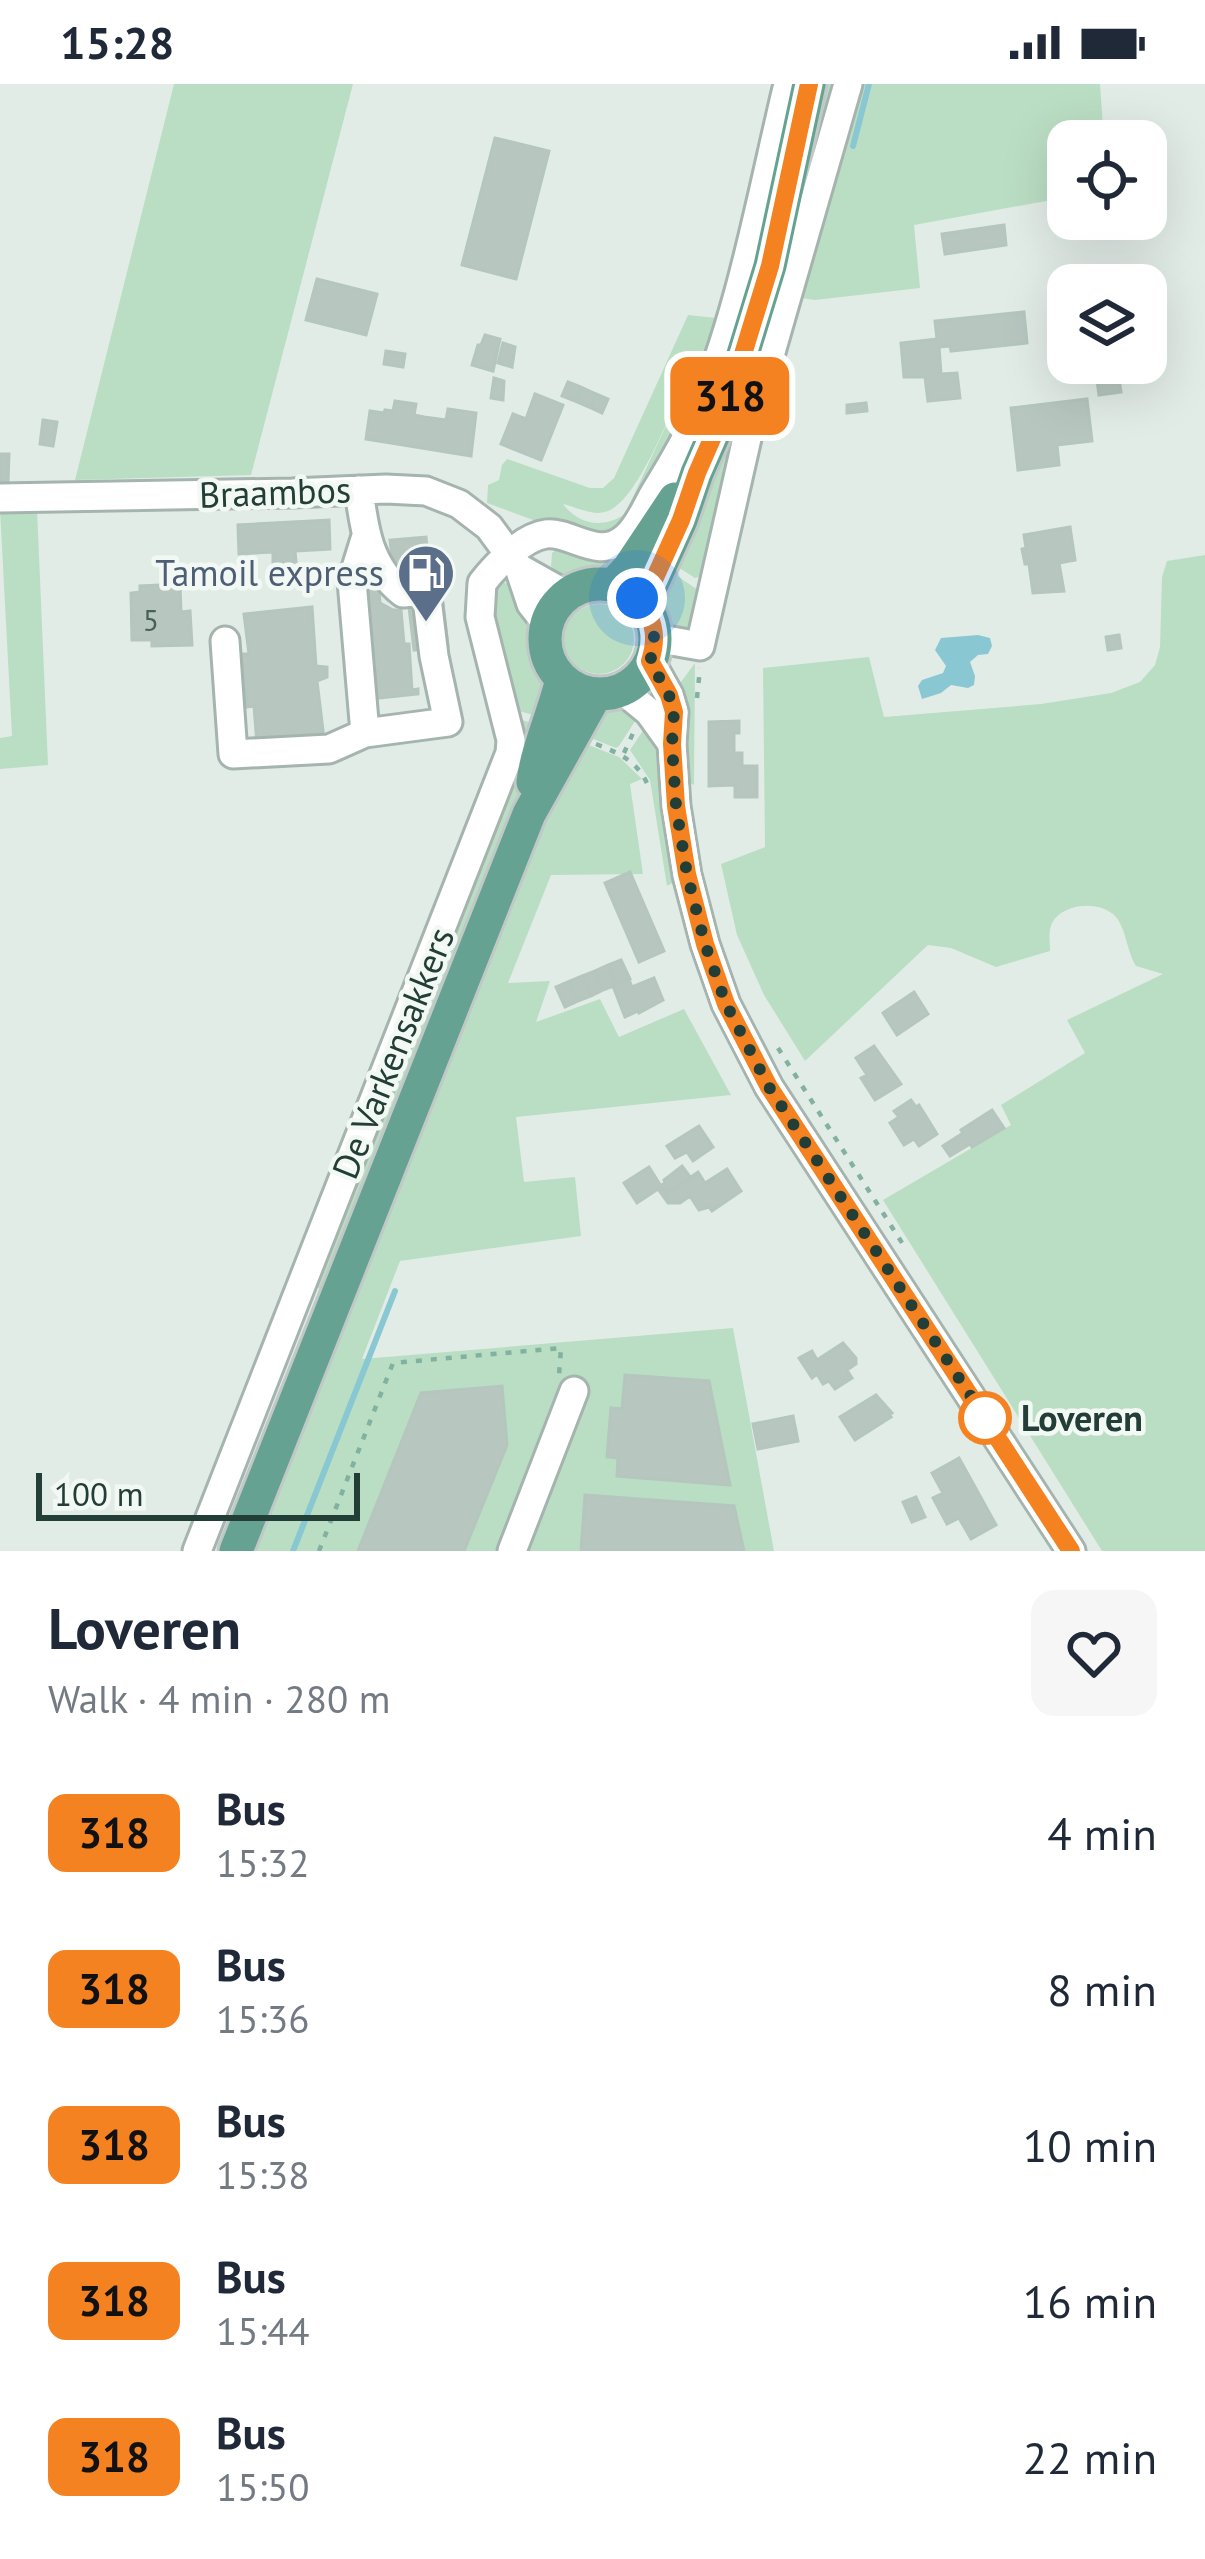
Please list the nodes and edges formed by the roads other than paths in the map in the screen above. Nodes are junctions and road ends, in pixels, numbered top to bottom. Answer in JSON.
{"nodes":[{"id":1,"x":788,"y":84,"type":"edge"},
{"id":2,"x":809,"y":84,"type":"edge"},
{"id":3,"x":848,"y":84,"type":"edge"},
{"id":4,"x":697,"y":473,"type":"junction"},
{"id":5,"x":359,"y":490,"type":"junction"},
{"id":6,"x":0,"y":498,"type":"edge"},
{"id":7,"x":365,"y":539,"type":"junction"},
{"id":8,"x":514,"y":561,"type":"junction"},
{"id":9,"x":613,"y":585,"type":"junction"},
{"id":10,"x":567,"y":595,"type":"junction"},
{"id":11,"x":643,"y":604,"type":"junction"},
{"id":12,"x":547,"y":624,"type":"junction"},
{"id":13,"x":225,"y":641,"type":"dead end"},
{"id":14,"x":652,"y":650,"type":"junction"},
{"id":15,"x":562,"y":679,"type":"junction"},
{"id":16,"x":609,"y":692,"type":"junction"},
{"id":17,"x":365,"y":733,"type":"junction"},
{"id":18,"x":672,"y":744,"type":"junction"},
{"id":19,"x":529,"y":814,"type":"junction"},
{"id":20,"x":574,"y":1391,"type":"road end"},
{"id":21,"x":197,"y":1551,"type":"edge"},
{"id":22,"x":236,"y":1551,"type":"edge"},
{"id":23,"x":512,"y":1551,"type":"edge"},
{"id":24,"x":1071,"y":1551,"type":"edge"}],
"edges":[{"from":1,"to":8,"type":"street"},
{"from":2,"to":4,"type":"main road"},
{"from":3,"to":14,"type":"street"},
{"from":4,"to":9,"type":"main road"},
{"from":4,"to":11,"type":"main road"},
{"from":5,"to":6,"type":"street","name":"Braambos"},
{"from":5,"to":7,"type":"street"},
{"from":5,"to":8,"type":"street","name":"Braambos"},
{"from":7,"to":17,"type":"street"},
{"from":7,"to":17,"type":"street"},
{"from":8,"to":10,"type":"street","name":"Braambos"},
{"from":8,"to":12,"type":"street","name":"Braambos"},
{"from":8,"to":21,"type":"street","name":"De Varkensakkers"},
{"from":9,"to":10,"type":"main road"},
{"from":9,"to":11,"type":"main road"},
{"from":10,"to":12,"type":"main road"},
{"from":11,"to":14,"type":"main road"},
{"from":12,"to":15,"type":"main road"},
{"from":13,"to":17,"type":"street"},
{"from":14,"to":16,"type":"main road"},
{"from":14,"to":18,"type":"street"},
{"from":15,"to":16,"type":"main road"},
{"from":15,"to":19,"type":"main road"},
{"from":16,"to":18,"type":"street"},
{"from":16,"to":19,"type":"main road"},
{"from":18,"to":24,"type":"street"},
{"from":19,"to":22,"type":"main road"},
{"from":20,"to":23,"type":"street"}]}
